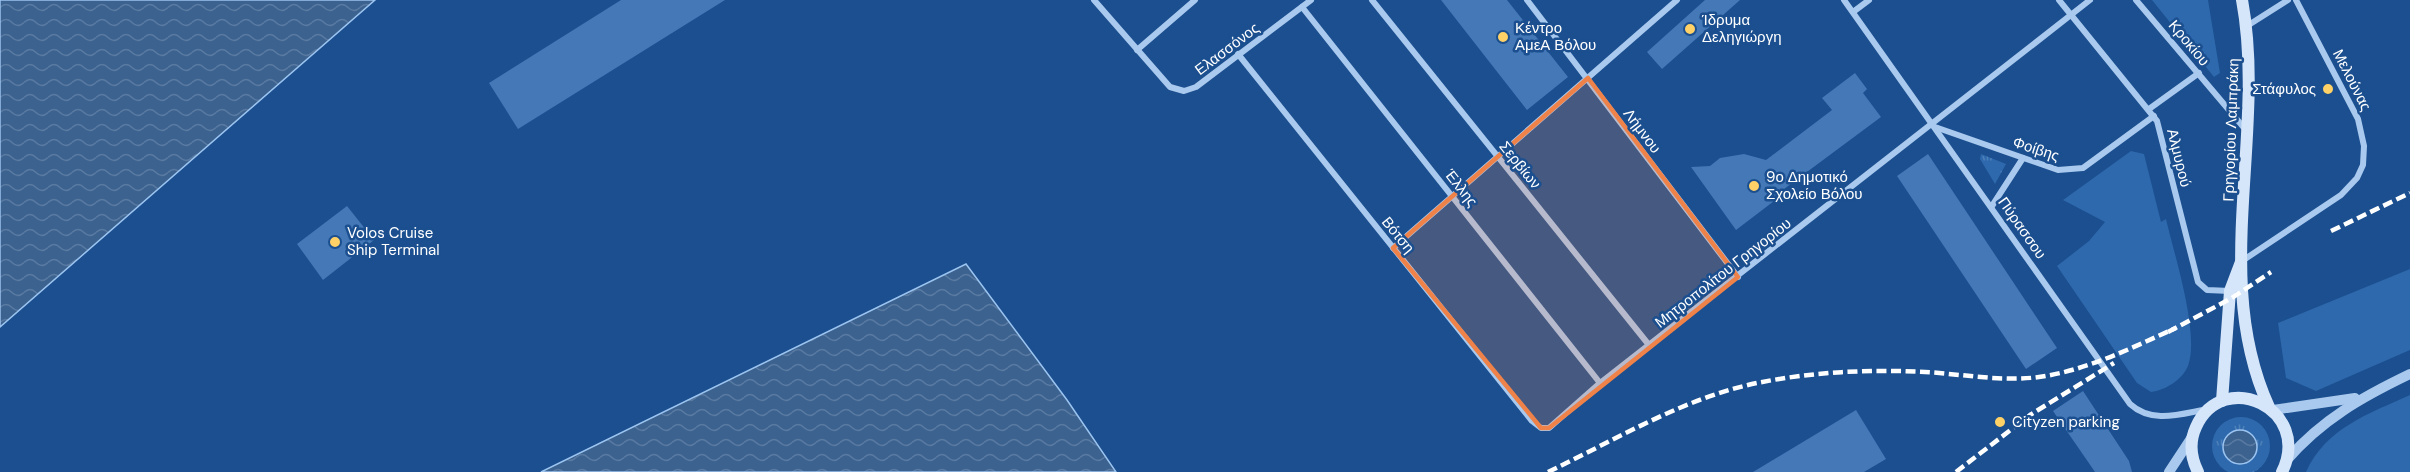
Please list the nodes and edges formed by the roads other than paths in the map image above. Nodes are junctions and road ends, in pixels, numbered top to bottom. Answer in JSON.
{"nodes":[{"id":1,"x":1094,"y":0,"type":"edge"},
{"id":2,"x":1195,"y":0,"type":"edge"},
{"id":3,"x":1311,"y":0,"type":"edge"},
{"id":4,"x":1372,"y":0,"type":"edge"},
{"id":5,"x":1527,"y":0,"type":"edge"},
{"id":6,"x":1677,"y":0,"type":"edge"},
{"id":7,"x":1844,"y":0,"type":"edge"},
{"id":8,"x":1869,"y":0,"type":"edge"},
{"id":9,"x":2059,"y":0,"type":"edge"},
{"id":10,"x":2090,"y":0,"type":"edge"},
{"id":11,"x":2136,"y":0,"type":"edge"},
{"id":12,"x":2242,"y":0,"type":"edge"},
{"id":13,"x":2288,"y":0,"type":"edge"},
{"id":14,"x":2296,"y":0,"type":"edge"},
{"id":15,"x":1302,"y":7,"type":"junction"},
{"id":16,"x":1853,"y":12,"type":"junction"},
{"id":17,"x":2071,"y":14,"type":"junction"},
{"id":18,"x":2247,"y":26,"type":"junction"},
{"id":19,"x":1137,"y":50,"type":"junction"},
{"id":20,"x":1238,"y":54,"type":"junction"},
{"id":21,"x":2199,"y":73,"type":"junction"},
{"id":22,"x":1587,"y":78,"type":"junction"},
{"id":23,"x":2149,"y":109,"type":"junction"},
{"id":24,"x":2154,"y":116,"type":"junction"},
{"id":25,"x":1933,"y":125,"type":"junction"},
{"id":26,"x":2246,"y":129,"type":"junction"},
{"id":27,"x":1498,"y":157,"type":"junction"},
{"id":28,"x":2023,"y":158,"type":"junction"},
{"id":29,"x":1453,"y":197,"type":"junction"},
{"id":30,"x":1992,"y":206,"type":"junction"},
{"id":31,"x":1393,"y":248,"type":"junction"},
{"id":32,"x":2242,"y":261,"type":"junction"},
{"id":33,"x":1738,"y":277,"type":"junction"},
{"id":34,"x":2230,"y":291,"type":"junction"},
{"id":35,"x":1649,"y":345,"type":"junction"},
{"id":36,"x":2410,"y":374,"type":"edge"},
{"id":37,"x":1600,"y":383,"type":"junction"},
{"id":38,"x":2367,"y":395,"type":"junction"},
{"id":39,"x":2222,"y":401,"type":"junction"},
{"id":40,"x":2271,"y":408,"type":"junction"},
{"id":41,"x":2209,"y":409,"type":"junction"},
{"id":42,"x":1541,"y":428,"type":"joint"},
{"id":43,"x":2192,"y":437,"type":"junction"},
{"id":44,"x":2284,"y":467,"type":"edge"},
{"id":45,"x":2169,"y":472,"type":"edge"},
{"id":46,"x":2198,"y":472,"type":"edge"}],
"edges":[{"from":1,"to":19,"type":"street"},
{"from":2,"to":19,"type":"street"},
{"from":3,"to":15,"type":"street","name":"Ελασσόνος"},
{"from":4,"to":27,"type":"street","name":"Σερβίων"},
{"from":5,"to":22,"type":"street","name":"Λήμνου"},
{"from":6,"to":22,"type":"street"},
{"from":7,"to":16,"type":"street","name":"Πύρασσου"},
{"from":8,"to":16,"type":"street"},
{"from":9,"to":17,"type":"street","name":"Αλμυρού"},
{"from":10,"to":17,"type":"street","name":"Μητροπολίτου Γρηγορίου"},
{"from":11,"to":21,"type":"street","name":"Κροκίου"},
{"from":12,"to":18,"type":"main road","name":"Γρηγορίου Λαμπράκη"},
{"from":13,"to":18,"type":"street"},
{"from":14,"to":32,"type":"street","name":"Μελούνας"},
{"from":15,"to":20,"type":"street","name":"Ελασσόνος"},
{"from":15,"to":29,"type":"street","name":"Έλλης"},
{"from":16,"to":25,"type":"street","name":"Πύρασσου"},
{"from":17,"to":23,"type":"street","name":"Αλμυρού"},
{"from":17,"to":25,"type":"street","name":"Μητροπολίτου Γρηγορίου"},
{"from":18,"to":26,"type":"main road","name":"Γρηγορίου Λαμπράκη"},
{"from":19,"to":20,"type":"street","name":"Ελασσόνος"},
{"from":20,"to":31,"type":"street","name":"Βότση"},
{"from":21,"to":23,"type":"street"},
{"from":21,"to":26,"type":"street","name":"Κροκίου"},
{"from":22,"to":27,"type":"street"},
{"from":22,"to":33,"type":"street","name":"Λήμνου"},
{"from":23,"to":24,"type":"street","name":"Αλμυρού"},
{"from":24,"to":28,"type":"street","name":"Φοίβης"},
{"from":24,"to":34,"type":"street","name":"Αλμυρού"},
{"from":25,"to":28,"type":"street","name":"Φοίβης"},
{"from":25,"to":30,"type":"street","name":"Πύρασσου"},
{"from":25,"to":33,"type":"street","name":"Μητροπολίτου Γρηγορίου"},
{"from":26,"to":32,"type":"main road","name":"Γρηγορίου Λαμπράκη"},
{"from":27,"to":29,"type":"street"},
{"from":27,"to":35,"type":"street","name":"Σερβίων"},
{"from":28,"to":30,"type":"street"},
{"from":29,"to":31,"type":"street"},
{"from":29,"to":37,"type":"street","name":"Έλλης"},
{"from":30,"to":41,"type":"street","name":"Πύρασσου"},
{"from":31,"to":42,"type":"street","name":"Βότση"},
{"from":32,"to":34,"type":"main road"},
{"from":32,"to":40,"type":"main road"},
{"from":33,"to":35,"type":"street","name":"Μητροπολίτου Γρηγορίου"},
{"from":34,"to":39,"type":"main road"},
{"from":35,"to":37,"type":"street","name":"Μητροπολίτου Γρηγορίου"},
{"from":36,"to":38,"type":"street"},
{"from":37,"to":42,"type":"street","name":"Μητροπολίτου Γρηγορίου"},
{"from":38,"to":40,"type":"street"},
{"from":38,"to":44,"type":"street"},
{"from":39,"to":40,"type":"main road"},
{"from":39,"to":41,"type":"main road"},
{"from":40,"to":44,"type":"main road"},
{"from":41,"to":43,"type":"main road"},
{"from":43,"to":45,"type":"street"},
{"from":43,"to":46,"type":"main road"}]}
